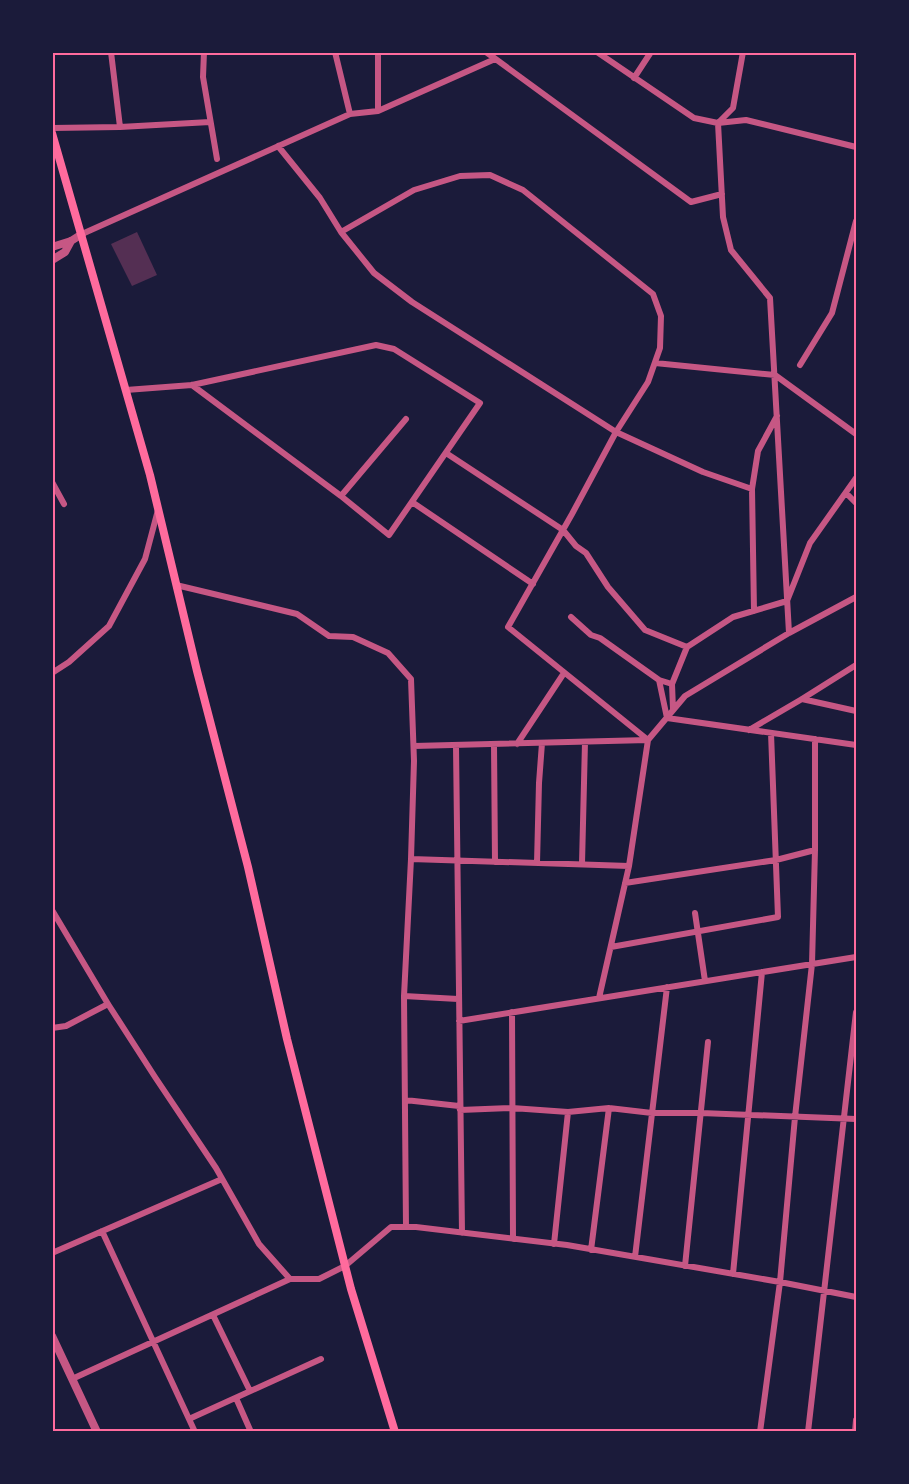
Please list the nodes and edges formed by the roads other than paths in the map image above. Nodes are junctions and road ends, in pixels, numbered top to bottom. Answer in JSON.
{"nodes":[{"id":1,"x":111,"y":52,"type":"edge"},
{"id":2,"x":204,"y":52,"type":"edge"},
{"id":3,"x":335,"y":52,"type":"edge"},
{"id":4,"x":378,"y":52,"type":"edge"},
{"id":5,"x":486,"y":52,"type":"edge"},
{"id":6,"x":597,"y":52,"type":"edge"},
{"id":7,"x":651,"y":52,"type":"edge"},
{"id":8,"x":743,"y":52,"type":"edge"},
{"id":9,"x":495,"y":59,"type":"junction"},
{"id":10,"x":634,"y":78,"type":"junction"},
{"id":11,"x":378,"y":111,"type":"junction"},
{"id":12,"x":350,"y":114,"type":"junction"},
{"id":13,"x":210,"y":122,"type":"junction"},
{"id":14,"x":718,"y":123,"type":"junction"},
{"id":15,"x":120,"y":127,"type":"junction"},
{"id":16,"x":52,"y":128,"type":"edge"},
{"id":17,"x":52,"y":133,"type":"edge"},
{"id":18,"x":278,"y":146,"type":"junction"},
{"id":19,"x":856,"y":147,"type":"edge"},
{"id":20,"x":217,"y":159,"type":"dead end"},
{"id":21,"x":722,"y":194,"type":"junction"},
{"id":22,"x":856,"y":224,"type":"edge"},
{"id":23,"x":340,"y":232,"type":"junction"},
{"id":24,"x":82,"y":234,"type":"junction"},
{"id":25,"x":70,"y":241,"type":"junction"},
{"id":26,"x":52,"y":247,"type":"edge"},
{"id":27,"x":52,"y":260,"type":"edge"},
{"id":28,"x":654,"y":363,"type":"junction"},
{"id":29,"x":800,"y":365,"type":"dead end"},
{"id":30,"x":775,"y":375,"type":"junction"},
{"id":31,"x":192,"y":385,"type":"junction"},
{"id":32,"x":126,"y":390,"type":"junction"},
{"id":33,"x":777,"y":416,"type":"junction"},
{"id":34,"x":406,"y":419,"type":"dead end"},
{"id":35,"x":616,"y":432,"type":"junction"},
{"id":36,"x":856,"y":434,"type":"edge"},
{"id":37,"x":446,"y":453,"type":"junction"},
{"id":38,"x":856,"y":478,"type":"edge"},
{"id":39,"x":52,"y":482,"type":"edge"},
{"id":40,"x":752,"y":489,"type":"junction"},
{"id":41,"x":846,"y":493,"type":"junction"},
{"id":42,"x":340,"y":496,"type":"junction"},
{"id":43,"x":412,"y":502,"type":"junction"},
{"id":44,"x":856,"y":503,"type":"edge"},
{"id":45,"x":64,"y":504,"type":"dead end"},
{"id":46,"x":158,"y":510,"type":"junction"},
{"id":47,"x":563,"y":530,"type":"junction"},
{"id":48,"x":533,"y":584,"type":"junction"},
{"id":49,"x":176,"y":585,"type":"junction"},
{"id":50,"x":856,"y":597,"type":"edge"},
{"id":51,"x":787,"y":601,"type":"junction"},
{"id":52,"x":754,"y":611,"type":"junction"},
{"id":53,"x":571,"y":617,"type":"dead end"},
{"id":54,"x":789,"y":633,"type":"junction"},
{"id":55,"x":687,"y":647,"type":"junction"},
{"id":56,"x":856,"y":665,"type":"edge"},
{"id":57,"x":52,"y":673,"type":"edge"},
{"id":58,"x":564,"y":673,"type":"junction"},
{"id":59,"x":659,"y":680,"type":"junction"},
{"id":60,"x":672,"y":684,"type":"junction"},
{"id":61,"x":802,"y":699,"type":"junction"},
{"id":62,"x":673,"y":709,"type":"junction"},
{"id":63,"x":856,"y":711,"type":"edge"},
{"id":64,"x":667,"y":718,"type":"junction"},
{"id":65,"x":749,"y":730,"type":"junction"},
{"id":66,"x":771,"y":733,"type":"junction"},
{"id":67,"x":815,"y":739,"type":"junction"},
{"id":68,"x":648,"y":740,"type":"junction"},
{"id":69,"x":585,"y":742,"type":"junction"},
{"id":70,"x":542,"y":743,"type":"junction"},
{"id":71,"x":494,"y":744,"type":"junction"},
{"id":72,"x":517,"y":744,"type":"junction"},
{"id":73,"x":856,"y":745,"type":"edge"},
{"id":74,"x":414,"y":746,"type":"junction"},
{"id":75,"x":456,"y":746,"type":"junction"},
{"id":76,"x":815,"y":850,"type":"junction"},
{"id":77,"x":411,"y":859,"type":"junction"},
{"id":78,"x":457,"y":860,"type":"junction"},
{"id":79,"x":776,"y":860,"type":"junction"},
{"id":80,"x":495,"y":862,"type":"junction"},
{"id":81,"x":537,"y":863,"type":"junction"},
{"id":82,"x":582,"y":864,"type":"junction"},
{"id":83,"x":629,"y":866,"type":"junction"},
{"id":84,"x":625,"y":883,"type":"junction"},
{"id":85,"x":52,"y":910,"type":"edge"},
{"id":86,"x":695,"y":914,"type":"dead end"},
{"id":87,"x":697,"y":931,"type":"junction"},
{"id":88,"x":610,"y":947,"type":"junction"},
{"id":89,"x":856,"y":957,"type":"edge"},
{"id":90,"x":812,"y":964,"type":"junction"},
{"id":91,"x":762,"y":972,"type":"junction"},
{"id":92,"x":705,"y":981,"type":"junction"},
{"id":93,"x":667,"y":987,"type":"junction"},
{"id":94,"x":404,"y":996,"type":"junction"},
{"id":95,"x":599,"y":998,"type":"junction"},
{"id":96,"x":458,"y":999,"type":"junction"},
{"id":97,"x":108,"y":1004,"type":"junction"},
{"id":98,"x":512,"y":1012,"type":"junction"},
{"id":99,"x":856,"y":1012,"type":"edge"},
{"id":100,"x":459,"y":1021,"type":"junction"},
{"id":101,"x":52,"y":1028,"type":"edge"},
{"id":102,"x":708,"y":1042,"type":"dead end"},
{"id":103,"x":405,"y":1100,"type":"junction"},
{"id":104,"x":512,"y":1108,"type":"junction"},
{"id":105,"x":609,"y":1108,"type":"junction"},
{"id":106,"x":460,"y":1110,"type":"junction"},
{"id":107,"x":568,"y":1112,"type":"junction"},
{"id":108,"x":652,"y":1113,"type":"junction"},
{"id":109,"x":700,"y":1113,"type":"junction"},
{"id":110,"x":748,"y":1115,"type":"junction"},
{"id":111,"x":795,"y":1118,"type":"junction"},
{"id":112,"x":844,"y":1119,"type":"junction"},
{"id":113,"x":856,"y":1119,"type":"edge"},
{"id":114,"x":222,"y":1179,"type":"junction"},
{"id":115,"x":406,"y":1227,"type":"junction"},
{"id":116,"x":102,"y":1231,"type":"junction"},
{"id":117,"x":462,"y":1233,"type":"junction"},
{"id":118,"x":513,"y":1239,"type":"junction"},
{"id":119,"x":554,"y":1244,"type":"junction"},
{"id":120,"x":591,"y":1250,"type":"junction"},
{"id":121,"x":52,"y":1253,"type":"edge"},
{"id":122,"x":635,"y":1257,"type":"junction"},
{"id":123,"x":345,"y":1266,"type":"junction"},
{"id":124,"x":684,"y":1266,"type":"junction"},
{"id":125,"x":733,"y":1274,"type":"junction"},
{"id":126,"x":290,"y":1279,"type":"junction"},
{"id":127,"x":780,"y":1282,"type":"junction"},
{"id":128,"x":825,"y":1291,"type":"junction"},
{"id":129,"x":856,"y":1297,"type":"edge"},
{"id":130,"x":213,"y":1315,"type":"junction"},
{"id":131,"x":52,"y":1336,"type":"edge"},
{"id":132,"x":154,"y":1342,"type":"junction"},
{"id":133,"x":321,"y":1359,"type":"dead end"},
{"id":134,"x":72,"y":1379,"type":"junction"},
{"id":135,"x":250,"y":1391,"type":"junction"},
{"id":136,"x":236,"y":1398,"type":"junction"},
{"id":137,"x":189,"y":1419,"type":"junction"},
{"id":138,"x":856,"y":1420,"type":"edge"},
{"id":139,"x":97,"y":1431,"type":"edge"},
{"id":140,"x":195,"y":1431,"type":"edge"},
{"id":141,"x":251,"y":1431,"type":"edge"},
{"id":142,"x":395,"y":1431,"type":"edge"},
{"id":143,"x":760,"y":1431,"type":"edge"},
{"id":144,"x":808,"y":1431,"type":"edge"},
{"id":145,"x":855,"y":1431,"type":"edge"}],
"edges":[{"from":1,"to":15,"type":"street"},
{"from":2,"to":13,"type":"street"},
{"from":3,"to":12,"type":"street"},
{"from":4,"to":11,"type":"street"},
{"from":5,"to":9,"type":"street"},
{"from":6,"to":10,"type":"street"},
{"from":7,"to":10,"type":"street"},
{"from":8,"to":14,"type":"street"},
{"from":9,"to":11,"type":"street"},
{"from":9,"to":21,"type":"street"},
{"from":10,"to":14,"type":"street"},
{"from":11,"to":12,"type":"street"},
{"from":12,"to":18,"type":"street"},
{"from":13,"to":15,"type":"street"},
{"from":13,"to":20,"type":"street"},
{"from":14,"to":19,"type":"street"},
{"from":14,"to":21,"type":"street"},
{"from":15,"to":16,"type":"street"},
{"from":17,"to":24,"type":"main road"},
{"from":18,"to":23,"type":"street"},
{"from":18,"to":24,"type":"street"},
{"from":21,"to":30,"type":"street"},
{"from":22,"to":29,"type":"street"},
{"from":23,"to":28,"type":"street"},
{"from":23,"to":35,"type":"street"},
{"from":24,"to":25,"type":"street"},
{"from":24,"to":32,"type":"main road"},
{"from":25,"to":26,"type":"street"},
{"from":25,"to":27,"type":"street"},
{"from":28,"to":30,"type":"street"},
{"from":28,"to":35,"type":"street"},
{"from":30,"to":33,"type":"street"},
{"from":30,"to":36,"type":"street"},
{"from":31,"to":32,"type":"street"},
{"from":31,"to":37,"type":"street"},
{"from":31,"to":42,"type":"street"},
{"from":32,"to":46,"type":"main road"},
{"from":33,"to":40,"type":"street"},
{"from":33,"to":51,"type":"street"},
{"from":34,"to":42,"type":"street"},
{"from":35,"to":40,"type":"street"},
{"from":35,"to":47,"type":"street"},
{"from":37,"to":43,"type":"street"},
{"from":37,"to":47,"type":"street"},
{"from":38,"to":41,"type":"street"},
{"from":39,"to":45,"type":"street"},
{"from":40,"to":52,"type":"street"},
{"from":41,"to":44,"type":"street"},
{"from":41,"to":51,"type":"street"},
{"from":42,"to":43,"type":"street"},
{"from":43,"to":48,"type":"street"},
{"from":46,"to":49,"type":"main road"},
{"from":46,"to":57,"type":"street"},
{"from":47,"to":48,"type":"street"},
{"from":47,"to":55,"type":"street"},
{"from":48,"to":58,"type":"street"},
{"from":49,"to":74,"type":"street"},
{"from":49,"to":123,"type":"main road"},
{"from":50,"to":54,"type":"street"},
{"from":51,"to":52,"type":"street"},
{"from":51,"to":54,"type":"street"},
{"from":52,"to":55,"type":"street"},
{"from":53,"to":59,"type":"street"},
{"from":54,"to":62,"type":"street"},
{"from":55,"to":60,"type":"street"},
{"from":56,"to":61,"type":"street"},
{"from":58,"to":68,"type":"street"},
{"from":58,"to":72,"type":"street"},
{"from":59,"to":60,"type":"street"},
{"from":59,"to":64,"type":"street"},
{"from":60,"to":62,"type":"street"},
{"from":61,"to":63,"type":"street"},
{"from":61,"to":65,"type":"street"},
{"from":62,"to":64,"type":"street"},
{"from":64,"to":65,"type":"street"},
{"from":64,"to":68,"type":"street"},
{"from":65,"to":66,"type":"street"},
{"from":66,"to":67,"type":"street"},
{"from":66,"to":79,"type":"street"},
{"from":67,"to":73,"type":"street"},
{"from":67,"to":76,"type":"street"},
{"from":68,"to":69,"type":"street"},
{"from":68,"to":83,"type":"street"},
{"from":69,"to":70,"type":"street"},
{"from":69,"to":82,"type":"street"},
{"from":70,"to":72,"type":"street"},
{"from":70,"to":81,"type":"street"},
{"from":71,"to":72,"type":"street"},
{"from":71,"to":75,"type":"street"},
{"from":71,"to":80,"type":"street"},
{"from":74,"to":75,"type":"street"},
{"from":74,"to":77,"type":"street"},
{"from":75,"to":78,"type":"street"},
{"from":76,"to":79,"type":"street"},
{"from":76,"to":90,"type":"street"},
{"from":77,"to":78,"type":"street"},
{"from":77,"to":94,"type":"street"},
{"from":78,"to":80,"type":"street"},
{"from":78,"to":96,"type":"street"},
{"from":79,"to":84,"type":"street"},
{"from":79,"to":87,"type":"street"},
{"from":80,"to":81,"type":"street"},
{"from":81,"to":82,"type":"street"},
{"from":82,"to":83,"type":"street"},
{"from":83,"to":84,"type":"street"},
{"from":84,"to":88,"type":"street"},
{"from":85,"to":97,"type":"street"},
{"from":86,"to":87,"type":"street"},
{"from":87,"to":88,"type":"street"},
{"from":87,"to":92,"type":"street"},
{"from":88,"to":95,"type":"street"},
{"from":89,"to":90,"type":"street"},
{"from":90,"to":91,"type":"street"},
{"from":90,"to":111,"type":"street"},
{"from":91,"to":92,"type":"street"},
{"from":91,"to":110,"type":"street"},
{"from":92,"to":93,"type":"street"},
{"from":93,"to":95,"type":"street"},
{"from":93,"to":108,"type":"street"},
{"from":94,"to":96,"type":"street"},
{"from":94,"to":103,"type":"street"},
{"from":95,"to":98,"type":"street"},
{"from":96,"to":100,"type":"street"},
{"from":97,"to":101,"type":"street"},
{"from":97,"to":114,"type":"street"},
{"from":98,"to":100,"type":"street"},
{"from":98,"to":104,"type":"street"},
{"from":99,"to":112,"type":"street"},
{"from":100,"to":106,"type":"street"},
{"from":102,"to":109,"type":"street"},
{"from":103,"to":106,"type":"street"},
{"from":103,"to":115,"type":"street"},
{"from":104,"to":106,"type":"street"},
{"from":104,"to":107,"type":"street"},
{"from":104,"to":118,"type":"street"},
{"from":105,"to":107,"type":"street"},
{"from":105,"to":108,"type":"street"},
{"from":105,"to":120,"type":"street"},
{"from":106,"to":117,"type":"street"},
{"from":107,"to":119,"type":"street"},
{"from":108,"to":109,"type":"street"},
{"from":108,"to":122,"type":"street"},
{"from":109,"to":110,"type":"street"},
{"from":109,"to":124,"type":"street"},
{"from":110,"to":111,"type":"street"},
{"from":110,"to":125,"type":"street"},
{"from":111,"to":112,"type":"street"},
{"from":111,"to":127,"type":"street"},
{"from":112,"to":113,"type":"street"},
{"from":112,"to":128,"type":"street"},
{"from":114,"to":116,"type":"street"},
{"from":114,"to":126,"type":"street"},
{"from":115,"to":117,"type":"street"},
{"from":115,"to":123,"type":"street"},
{"from":116,"to":121,"type":"street"},
{"from":116,"to":132,"type":"street"},
{"from":117,"to":118,"type":"street"},
{"from":118,"to":119,"type":"street"},
{"from":119,"to":120,"type":"street"},
{"from":120,"to":122,"type":"street"},
{"from":122,"to":124,"type":"street"},
{"from":123,"to":126,"type":"street"},
{"from":123,"to":142,"type":"main road"},
{"from":124,"to":125,"type":"street"},
{"from":125,"to":127,"type":"street"},
{"from":126,"to":130,"type":"street"},
{"from":127,"to":128,"type":"street"},
{"from":127,"to":143,"type":"street"},
{"from":128,"to":129,"type":"street"},
{"from":128,"to":144,"type":"street"},
{"from":130,"to":132,"type":"street"},
{"from":130,"to":135,"type":"street"},
{"from":131,"to":134,"type":"street"},
{"from":132,"to":134,"type":"street"},
{"from":132,"to":137,"type":"street"},
{"from":133,"to":135,"type":"street"},
{"from":134,"to":139,"type":"street"},
{"from":135,"to":136,"type":"street"},
{"from":136,"to":137,"type":"street"},
{"from":136,"to":141,"type":"street"},
{"from":137,"to":140,"type":"street"},
{"from":138,"to":145,"type":"street"}]}
